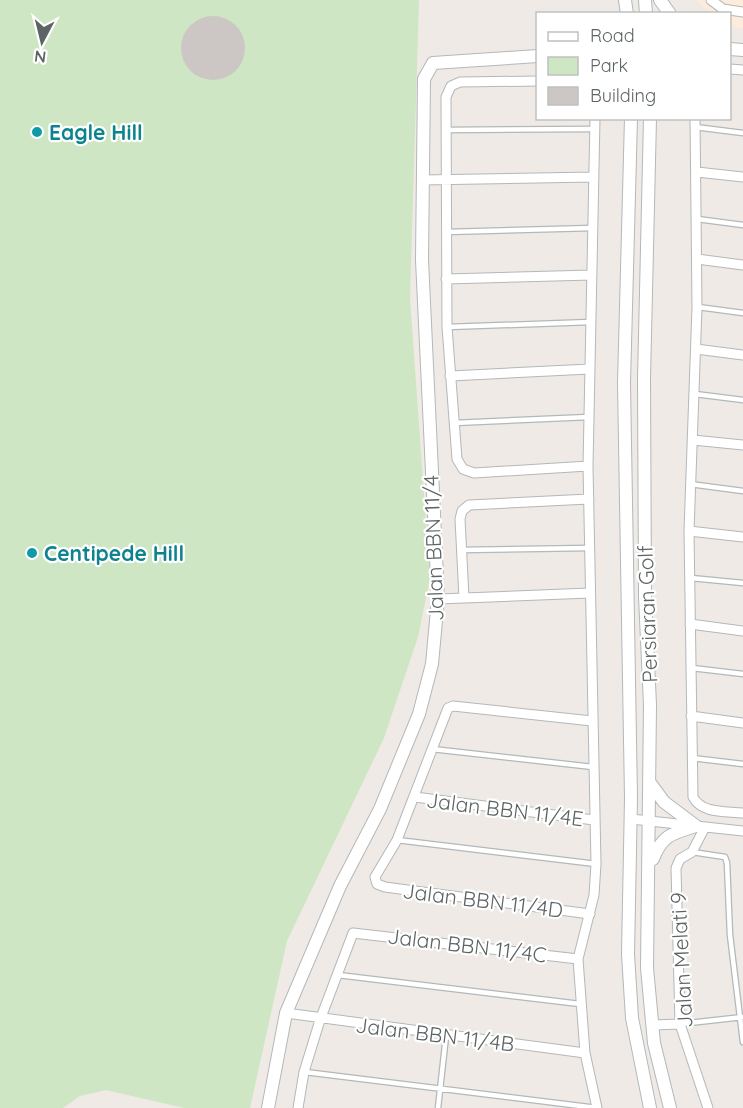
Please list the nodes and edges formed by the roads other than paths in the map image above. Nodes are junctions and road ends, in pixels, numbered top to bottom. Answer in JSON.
{"nodes":[{"id":1,"x":711,"y":0,"type":"edge"},
{"id":2,"x":743,"y":12,"type":"edge"},
{"id":3,"x":536,"y":56,"type":"edge"},
{"id":4,"x":536,"y":81,"type":"edge"},
{"id":5,"x":631,"y":120,"type":"edge"},
{"id":6,"x":650,"y":120,"type":"edge"},
{"id":7,"x":695,"y":123,"type":"edge"},
{"id":8,"x":595,"y":124,"type":"edge"},
{"id":9,"x":445,"y":130,"type":"junction"},
{"id":10,"x":743,"y":133,"type":"edge"},
{"id":11,"x":697,"y":172,"type":"junction"},
{"id":12,"x":594,"y":177,"type":"junction"},
{"id":13,"x":743,"y":177,"type":"edge"},
{"id":14,"x":422,"y":180,"type":"junction"},
{"id":15,"x":445,"y":181,"type":"junction"},
{"id":16,"x":697,"y":219,"type":"junction"},
{"id":17,"x":743,"y":225,"type":"edge"},
{"id":18,"x":593,"y":228,"type":"junction"},
{"id":19,"x":445,"y":232,"type":"junction"},
{"id":20,"x":697,"y":259,"type":"junction"},
{"id":21,"x":743,"y":265,"type":"edge"},
{"id":22,"x":592,"y":275,"type":"junction"},
{"id":23,"x":446,"y":279,"type":"junction"},
{"id":24,"x":697,"y":307,"type":"junction"},
{"id":25,"x":743,"y":313,"type":"edge"},
{"id":26,"x":591,"y":322,"type":"junction"},
{"id":27,"x":447,"y":327,"type":"junction"},
{"id":28,"x":696,"y":349,"type":"junction"},
{"id":29,"x":743,"y":355,"type":"edge"},
{"id":30,"x":590,"y":369,"type":"junction"},
{"id":31,"x":450,"y":376,"type":"junction"},
{"id":32,"x":695,"y":394,"type":"junction"},
{"id":33,"x":743,"y":400,"type":"edge"},
{"id":34,"x":589,"y":417,"type":"junction"},
{"id":35,"x":453,"y":423,"type":"junction"},
{"id":36,"x":693,"y":440,"type":"junction"},
{"id":37,"x":743,"y":445,"type":"edge"},
{"id":38,"x":588,"y":466,"type":"junction"},
{"id":39,"x":690,"y":484,"type":"junction"},
{"id":40,"x":743,"y":491,"type":"edge"},
{"id":41,"x":589,"y":499,"type":"junction"},
{"id":42,"x":689,"y":531,"type":"junction"},
{"id":43,"x":743,"y":537,"type":"edge"},
{"id":44,"x":590,"y":548,"type":"junction"},
{"id":45,"x":461,"y":550,"type":"junction"},
{"id":46,"x":691,"y":578,"type":"junction"},
{"id":47,"x":743,"y":583,"type":"edge"},
{"id":48,"x":590,"y":593,"type":"junction"},
{"id":49,"x":464,"y":598,"type":"junction"},
{"id":50,"x":438,"y":599,"type":"junction"},
{"id":51,"x":690,"y":624,"type":"junction"},
{"id":52,"x":743,"y":631,"type":"edge"},
{"id":53,"x":690,"y":668,"type":"junction"},
{"id":54,"x":743,"y":674,"type":"edge"},
{"id":55,"x":691,"y":717,"type":"junction"},
{"id":56,"x":592,"y":721,"type":"junction"},
{"id":57,"x":743,"y":723,"type":"edge"},
{"id":58,"x":432,"y":749,"type":"junction"},
{"id":59,"x":692,"y":758,"type":"junction"},
{"id":60,"x":743,"y":764,"type":"edge"},
{"id":61,"x":593,"y":767,"type":"junction"},
{"id":62,"x":650,"y":782,"type":"junction"},
{"id":63,"x":415,"y":797,"type":"junction"},
{"id":64,"x":743,"y":813,"type":"edge"},
{"id":65,"x":631,"y":819,"type":"junction"},
{"id":66,"x":594,"y":820,"type":"junction"},
{"id":67,"x":649,"y":821,"type":"junction"},
{"id":68,"x":700,"y":827,"type":"junction"},
{"id":69,"x":743,"y":831,"type":"edge"},
{"id":70,"x":397,"y":840,"type":"junction"},
{"id":71,"x":692,"y":852,"type":"junction"},
{"id":72,"x":596,"y":864,"type":"junction"},
{"id":73,"x":649,"y":868,"type":"junction"},
{"id":74,"x":590,"y":914,"type":"junction"},
{"id":75,"x":578,"y":959,"type":"junction"},
{"id":76,"x":336,"y":975,"type":"junction"},
{"id":77,"x":580,"y":1004,"type":"junction"},
{"id":78,"x":286,"y":1013,"type":"junction"},
{"id":79,"x":741,"y":1017,"type":"edge"},
{"id":80,"x":320,"y":1020,"type":"junction"},
{"id":81,"x":680,"y":1024,"type":"junction"},
{"id":82,"x":652,"y":1025,"type":"junction"},
{"id":83,"x":446,"y":1036,"type":"junction"},
{"id":84,"x":743,"y":1042,"type":"edge"},
{"id":85,"x":585,"y":1053,"type":"junction"},
{"id":86,"x":304,"y":1072,"type":"junction"},
{"id":87,"x":440,"y":1088,"type":"junction"},
{"id":88,"x":646,"y":1092,"type":"junction"},
{"id":89,"x":268,"y":1108,"type":"edge"},
{"id":90,"x":298,"y":1108,"type":"edge"},
{"id":91,"x":438,"y":1108,"type":"edge"},
{"id":92,"x":597,"y":1108,"type":"edge"},
{"id":93,"x":642,"y":1108,"type":"edge"},
{"id":94,"x":650,"y":1108,"type":"edge"},
{"id":95,"x":670,"y":1108,"type":"edge"},
{"id":96,"x":708,"y":1108,"type":"edge"}],
"edges":[{"from":1,"to":2,"type":"street"},
{"from":3,"to":14,"type":"street","name":"Jalan BBN 11/4"},
{"from":4,"to":9,"type":"street"},
{"from":5,"to":65,"type":"street","name":"Persiaran Golf"},
{"from":6,"to":62,"type":"street","name":"Persiaran Golf"},
{"from":7,"to":10,"type":"lane"},
{"from":7,"to":11,"type":"street"},
{"from":8,"to":9,"type":"lane"},
{"from":8,"to":12,"type":"street"},
{"from":9,"to":15,"type":"street"},
{"from":11,"to":13,"type":"street"},
{"from":11,"to":16,"type":"street"},
{"from":12,"to":15,"type":"street"},
{"from":12,"to":18,"type":"street"},
{"from":14,"to":15,"type":"street"},
{"from":14,"to":50,"type":"street","name":"Jalan BBN 11/4"},
{"from":15,"to":19,"type":"street"},
{"from":16,"to":17,"type":"lane"},
{"from":16,"to":20,"type":"street"},
{"from":18,"to":19,"type":"lane"},
{"from":18,"to":22,"type":"street"},
{"from":19,"to":23,"type":"street"},
{"from":20,"to":21,"type":"street"},
{"from":20,"to":24,"type":"street"},
{"from":22,"to":23,"type":"street"},
{"from":22,"to":26,"type":"street"},
{"from":23,"to":27,"type":"street"},
{"from":24,"to":25,"type":"lane"},
{"from":24,"to":28,"type":"street"},
{"from":26,"to":27,"type":"lane"},
{"from":26,"to":30,"type":"street"},
{"from":27,"to":31,"type":"street"},
{"from":28,"to":29,"type":"street"},
{"from":28,"to":32,"type":"street"},
{"from":30,"to":31,"type":"street"},
{"from":30,"to":34,"type":"street"},
{"from":31,"to":35,"type":"street"},
{"from":32,"to":33,"type":"lane"},
{"from":32,"to":36,"type":"street"},
{"from":34,"to":35,"type":"lane"},
{"from":34,"to":38,"type":"street"},
{"from":35,"to":38,"type":"street"},
{"from":36,"to":37,"type":"street"},
{"from":36,"to":39,"type":"street"},
{"from":38,"to":41,"type":"street"},
{"from":39,"to":40,"type":"lane"},
{"from":39,"to":42,"type":"street"},
{"from":41,"to":44,"type":"street"},
{"from":41,"to":45,"type":"street"},
{"from":42,"to":43,"type":"street"},
{"from":42,"to":46,"type":"street"},
{"from":44,"to":45,"type":"lane"},
{"from":44,"to":48,"type":"street"},
{"from":45,"to":49,"type":"street"},
{"from":46,"to":47,"type":"lane"},
{"from":46,"to":51,"type":"street"},
{"from":48,"to":49,"type":"street"},
{"from":48,"to":56,"type":"street"},
{"from":49,"to":50,"type":"street"},
{"from":50,"to":78,"type":"street","name":"Jalan BBN 11/4"},
{"from":51,"to":52,"type":"street"},
{"from":51,"to":53,"type":"street"},
{"from":53,"to":54,"type":"lane"},
{"from":53,"to":55,"type":"street"},
{"from":55,"to":57,"type":"street"},
{"from":55,"to":59,"type":"street"},
{"from":56,"to":58,"type":"street"},
{"from":56,"to":61,"type":"street"},
{"from":58,"to":61,"type":"lane"},
{"from":58,"to":63,"type":"street"},
{"from":59,"to":60,"type":"lane"},
{"from":59,"to":64,"type":"street"},
{"from":61,"to":66,"type":"street"},
{"from":62,"to":67,"type":"street","name":"Persiaran Golf"},
{"from":62,"to":68,"type":"street"},
{"from":63,"to":66,"type":"street","name":"Jalan BBN 11/4E"},
{"from":63,"to":70,"type":"street"},
{"from":65,"to":67,"type":"street"},
{"from":65,"to":88,"type":"street","name":"Persiaran Golf"},
{"from":66,"to":72,"type":"street"},
{"from":67,"to":68,"type":"street"},
{"from":67,"to":73,"type":"street","name":"Persiaran Golf"},
{"from":68,"to":69,"type":"street"},
{"from":68,"to":71,"type":"street","name":"Jalan Melati 9"},
{"from":68,"to":73,"type":"street"},
{"from":70,"to":72,"type":"lane"},
{"from":70,"to":74,"type":"street","name":"Jalan BBN 11/4D"},
{"from":71,"to":79,"type":"lane"},
{"from":71,"to":81,"type":"street","name":"Jalan Melati 9"},
{"from":72,"to":74,"type":"street"},
{"from":73,"to":82,"type":"street","name":"Persiaran Golf"},
{"from":74,"to":75,"type":"street"},
{"from":75,"to":76,"type":"street","name":"Jalan BBN 11/4C"},
{"from":75,"to":77,"type":"street"},
{"from":76,"to":77,"type":"lane"},
{"from":76,"to":80,"type":"street"},
{"from":77,"to":85,"type":"street"},
{"from":78,"to":80,"type":"street","name":"Jalan BBN 11/4B"},
{"from":78,"to":89,"type":"street","name":"Jalan BBN 11/4"},
{"from":79,"to":81,"type":"lane"},
{"from":79,"to":84,"type":"lane"},
{"from":80,"to":83,"type":"street","name":"Jalan BBN 11/4B"},
{"from":80,"to":86,"type":"street"},
{"from":81,"to":82,"type":"street"},
{"from":81,"to":96,"type":"street","name":"Jalan Melati 9"},
{"from":82,"to":95,"type":"street","name":"Persiaran Golf"},
{"from":83,"to":85,"type":"street","name":"Jalan BBN 11/4B"},
{"from":83,"to":87,"type":"lane"},
{"from":85,"to":92,"type":"street"},
{"from":86,"to":87,"type":"lane"},
{"from":86,"to":90,"type":"street"},
{"from":87,"to":91,"type":"lane"},
{"from":87,"to":92,"type":"lane"},
{"from":88,"to":93,"type":"street"},
{"from":88,"to":94,"type":"street","name":"Persiaran Golf"}]}
